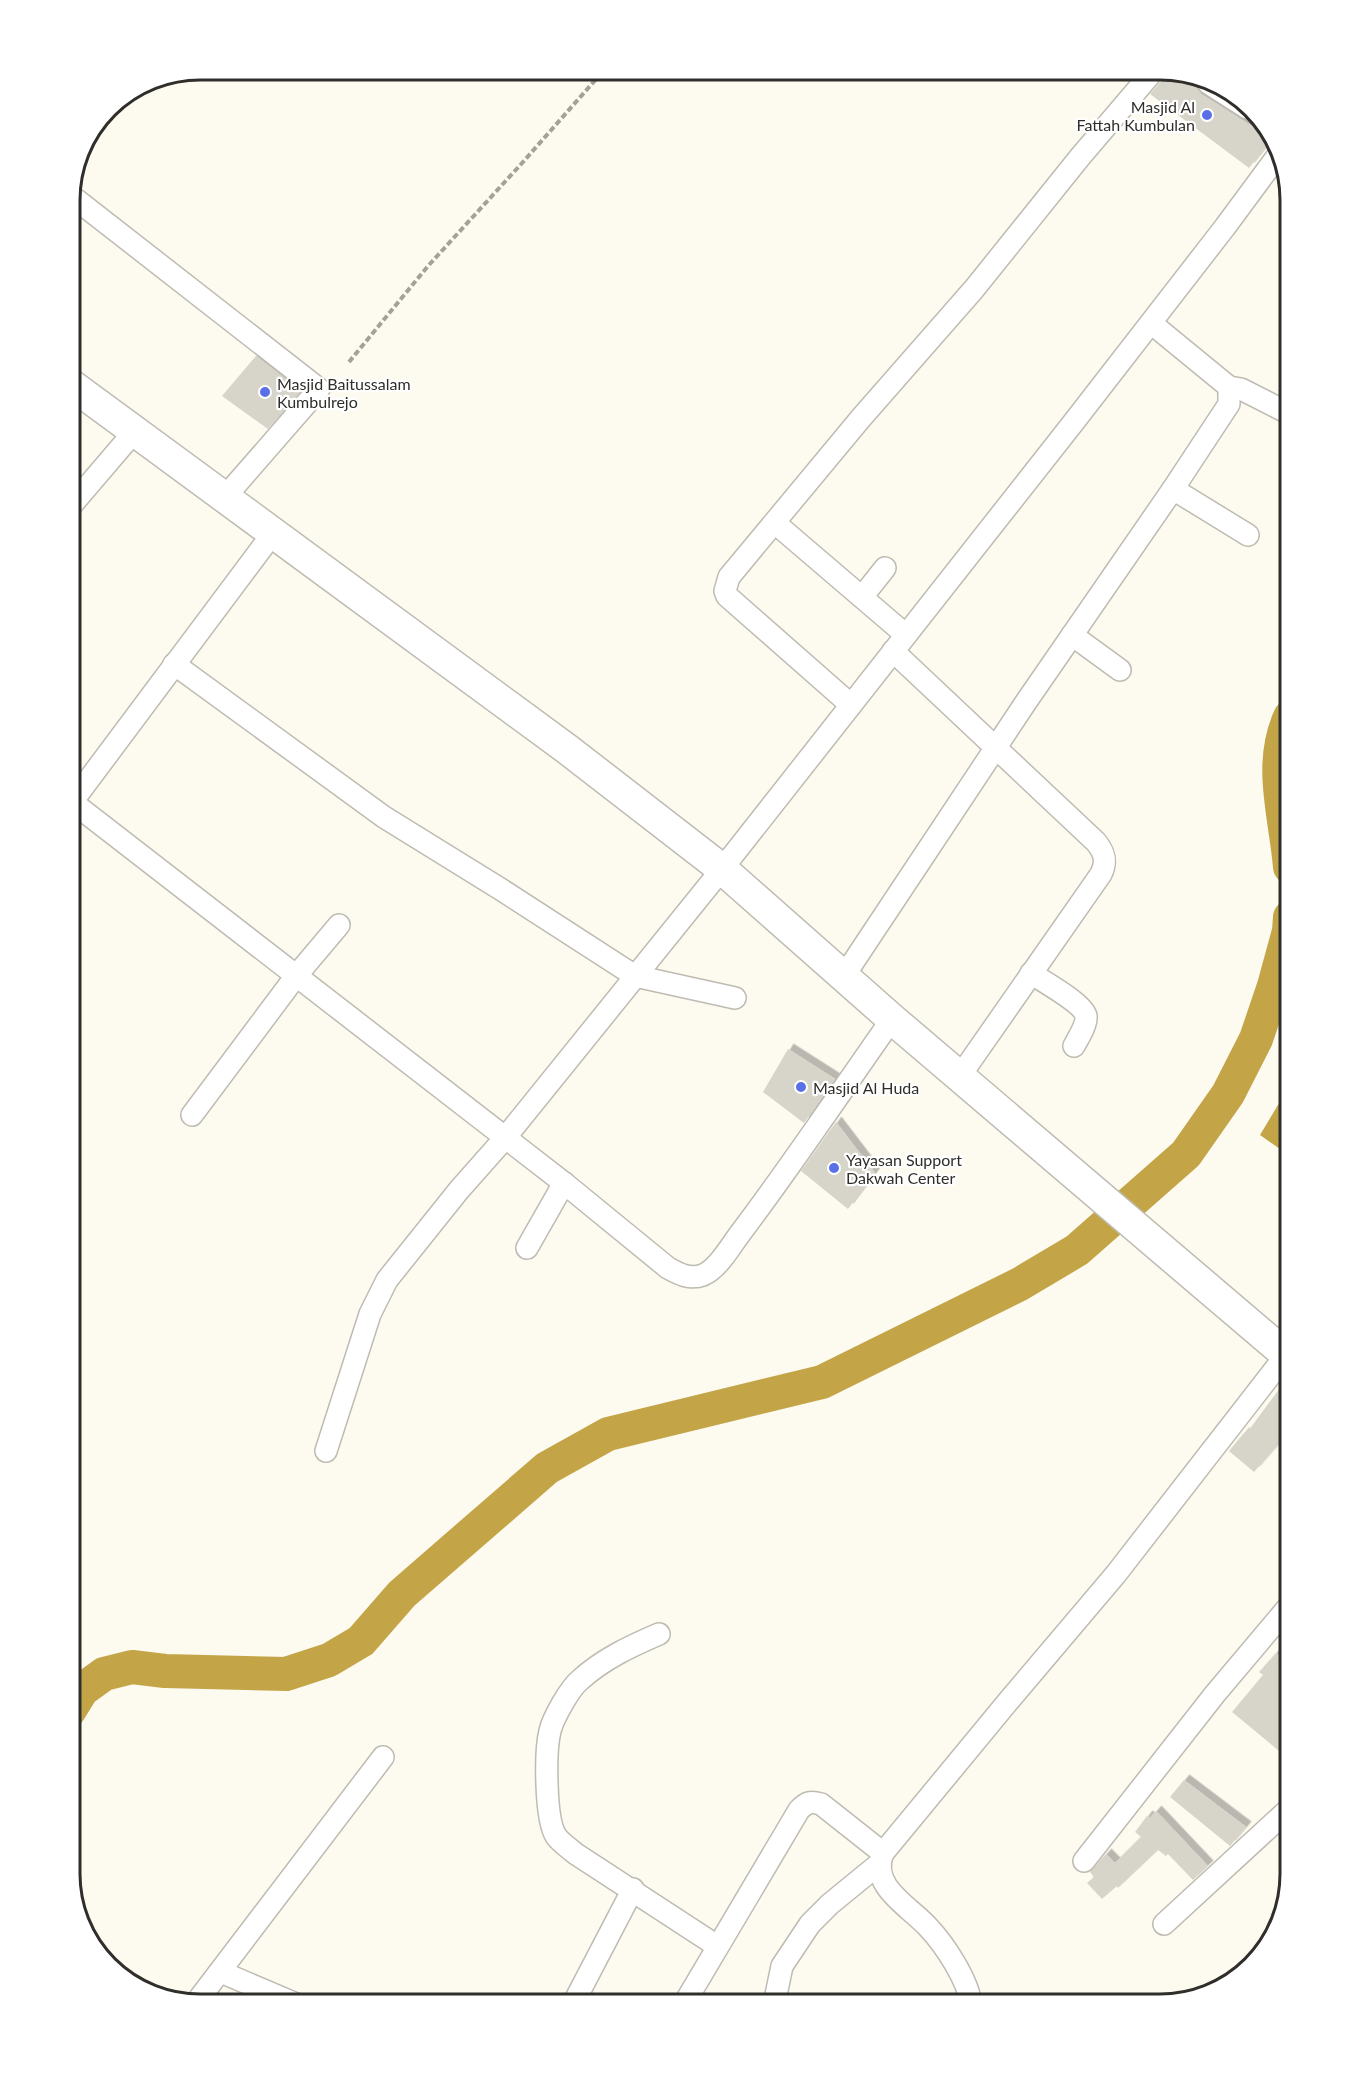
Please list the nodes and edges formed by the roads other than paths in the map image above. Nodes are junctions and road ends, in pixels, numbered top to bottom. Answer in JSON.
{"nodes":[{"id":1,"x":1146,"y":80,"type":"edge"},
{"id":2,"x":1273,"y":161,"type":"edge"},
{"id":3,"x":80,"y":203,"type":"edge"},
{"id":4,"x":1151,"y":323,"type":"junction"},
{"id":5,"x":1229,"y":387,"type":"junction"},
{"id":6,"x":80,"y":391,"type":"edge"},
{"id":7,"x":1280,"y":409,"type":"edge"},
{"id":8,"x":134,"y":432,"type":"junction"},
{"id":9,"x":1173,"y":489,"type":"junction"},
{"id":10,"x":80,"y":495,"type":"edge"},
{"id":11,"x":225,"y":498,"type":"junction"},
{"id":12,"x":775,"y":523,"type":"junction"},
{"id":13,"x":273,"y":533,"type":"junction"},
{"id":14,"x":1248,"y":535,"type":"dead end"},
{"id":15,"x":885,"y":568,"type":"dead end"},
{"id":16,"x":862,"y":597,"type":"junction"},
{"id":17,"x":1072,"y":635,"type":"junction"},
{"id":18,"x":900,"y":643,"type":"junction"},
{"id":19,"x":174,"y":664,"type":"junction"},
{"id":20,"x":1120,"y":670,"type":"dead end"},
{"id":21,"x":851,"y":705,"type":"junction"},
{"id":22,"x":997,"y":748,"type":"junction"},
{"id":23,"x":80,"y":792,"type":"edge"},
{"id":24,"x":80,"y":811,"type":"edge"},
{"id":25,"x":722,"y":869,"type":"junction"},
{"id":26,"x":339,"y":925,"type":"dead end"},
{"id":27,"x":1031,"y":973,"type":"junction"},
{"id":28,"x":296,"y":976,"type":"junction"},
{"id":29,"x":635,"y":976,"type":"junction"},
{"id":30,"x":844,"y":976,"type":"junction"},
{"id":31,"x":735,"y":998,"type":"dead end"},
{"id":32,"x":892,"y":1019,"type":"junction"},
{"id":33,"x":1074,"y":1046,"type":"dead end"},
{"id":34,"x":960,"y":1076,"type":"junction"},
{"id":35,"x":192,"y":1115,"type":"dead end"},
{"id":36,"x":505,"y":1138,"type":"junction"},
{"id":37,"x":564,"y":1183,"type":"junction"},
{"id":38,"x":527,"y":1248,"type":"dead end"},
{"id":39,"x":1280,"y":1350,"type":"edge"},
{"id":40,"x":1280,"y":1367,"type":"edge"},
{"id":41,"x":326,"y":1451,"type":"dead end"},
{"id":42,"x":1280,"y":1617,"type":"edge"},
{"id":43,"x":659,"y":1634,"type":"dead end"},
{"id":44,"x":383,"y":1757,"type":"dead end"},
{"id":45,"x":1280,"y":1817,"type":"edge"},
{"id":46,"x":881,"y":1858,"type":"junction"},
{"id":47,"x":1084,"y":1862,"type":"dead end"},
{"id":48,"x":633,"y":1889,"type":"junction"},
{"id":49,"x":1164,"y":1924,"type":"dead end"},
{"id":50,"x":717,"y":1946,"type":"junction"},
{"id":51,"x":221,"y":1972,"type":"junction"},
{"id":52,"x":204,"y":1993,"type":"edge"},
{"id":53,"x":270,"y":1993,"type":"edge"},
{"id":54,"x":579,"y":1993,"type":"edge"},
{"id":55,"x":690,"y":1994,"type":"edge"},
{"id":56,"x":776,"y":1994,"type":"edge"},
{"id":57,"x":970,"y":1994,"type":"edge"}],
"edges":[{"from":1,"to":12,"type":"street"},
{"from":2,"to":4,"type":"street"},
{"from":3,"to":11,"type":"street"},
{"from":4,"to":5,"type":"street"},
{"from":4,"to":18,"type":"street"},
{"from":5,"to":7,"type":"street"},
{"from":5,"to":9,"type":"street"},
{"from":6,"to":8,"type":"main road"},
{"from":8,"to":10,"type":"street"},
{"from":8,"to":11,"type":"main road"},
{"from":9,"to":14,"type":"street"},
{"from":9,"to":17,"type":"street"},
{"from":11,"to":13,"type":"main road"},
{"from":12,"to":16,"type":"street"},
{"from":12,"to":21,"type":"street"},
{"from":13,"to":19,"type":"street"},
{"from":13,"to":25,"type":"main road"},
{"from":15,"to":16,"type":"street"},
{"from":16,"to":18,"type":"street"},
{"from":17,"to":20,"type":"street"},
{"from":17,"to":22,"type":"street"},
{"from":18,"to":21,"type":"street"},
{"from":18,"to":22,"type":"street"},
{"from":19,"to":23,"type":"street"},
{"from":19,"to":29,"type":"street"},
{"from":21,"to":25,"type":"street"},
{"from":22,"to":27,"type":"street"},
{"from":22,"to":30,"type":"street"},
{"from":24,"to":28,"type":"street"},
{"from":25,"to":29,"type":"street"},
{"from":25,"to":30,"type":"main road"},
{"from":26,"to":28,"type":"street"},
{"from":27,"to":33,"type":"street"},
{"from":27,"to":34,"type":"street"},
{"from":28,"to":35,"type":"street"},
{"from":28,"to":36,"type":"street"},
{"from":29,"to":31,"type":"street"},
{"from":29,"to":36,"type":"street"},
{"from":30,"to":32,"type":"main road"},
{"from":32,"to":34,"type":"main road"},
{"from":32,"to":37,"type":"street"},
{"from":34,"to":39,"type":"main road"},
{"from":36,"to":37,"type":"street"},
{"from":36,"to":41,"type":"street"},
{"from":37,"to":38,"type":"street"},
{"from":40,"to":46,"type":"street"},
{"from":42,"to":47,"type":"street"},
{"from":43,"to":48,"type":"street"},
{"from":44,"to":51,"type":"street"},
{"from":45,"to":49,"type":"street"},
{"from":46,"to":50,"type":"street"},
{"from":46,"to":56,"type":"street"},
{"from":46,"to":57,"type":"street"},
{"from":48,"to":50,"type":"street"},
{"from":48,"to":54,"type":"street"},
{"from":50,"to":55,"type":"street"},
{"from":51,"to":52,"type":"street"},
{"from":51,"to":53,"type":"street"}]}
